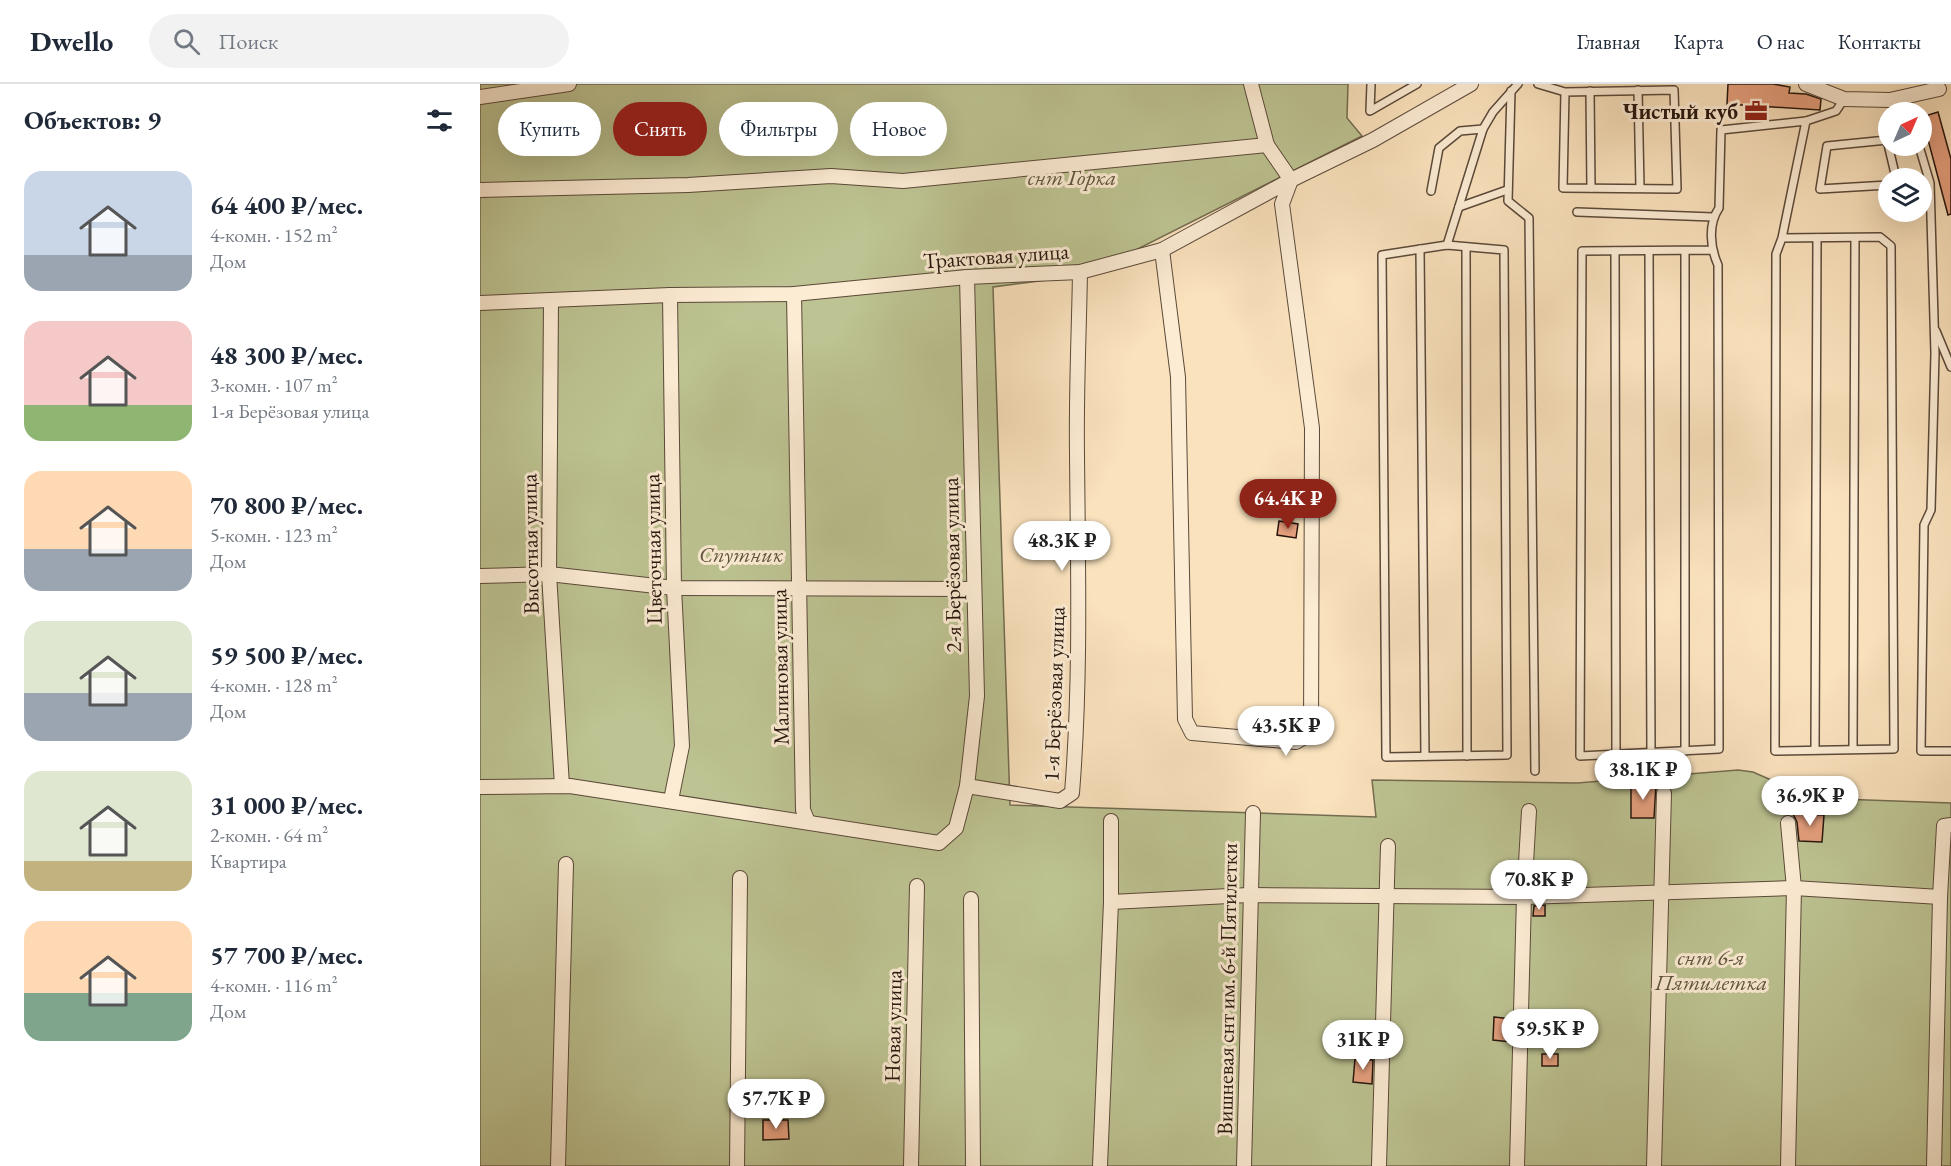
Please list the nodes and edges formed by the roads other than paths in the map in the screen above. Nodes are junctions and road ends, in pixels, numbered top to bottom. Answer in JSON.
{"nodes":[{"id":1,"x":569,"y":84,"type":"edge"},
{"id":2,"x":1251,"y":84,"type":"edge"},
{"id":3,"x":1371,"y":84,"type":"edge"},
{"id":4,"x":1417,"y":84,"type":"edge"},
{"id":5,"x":1471,"y":84,"type":"edge"},
{"id":6,"x":1518,"y":84,"type":"edge"},
{"id":7,"x":1538,"y":84,"type":"edge"},
{"id":8,"x":1806,"y":84,"type":"edge"},
{"id":9,"x":1408,"y":87,"type":"edge"},
{"id":10,"x":1944,"y":89,"type":"edge"},
{"id":11,"x":1638,"y":90,"type":"junction"},
{"id":12,"x":1511,"y":91,"type":"junction"},
{"id":13,"x":1590,"y":91,"type":"junction"},
{"id":14,"x":1565,"y":92,"type":"junction"},
{"id":15,"x":480,"y":97,"type":"edge"},
{"id":16,"x":1903,"y":97,"type":"junction"},
{"id":17,"x":1844,"y":99,"type":"junction"},
{"id":18,"x":1905,"y":102,"type":"edge"},
{"id":19,"x":1806,"y":121,"type":"junction"},
{"id":20,"x":1483,"y":129,"type":"junction"},
{"id":21,"x":1267,"y":145,"type":"junction"},
{"id":22,"x":1894,"y":168,"type":"edge"},
{"id":23,"x":1291,"y":180,"type":"junction"},
{"id":24,"x":1878,"y":186,"type":"edge"},
{"id":25,"x":1591,"y":188,"type":"junction"},
{"id":26,"x":1640,"y":188,"type":"junction"},
{"id":27,"x":480,"y":190,"type":"edge"},
{"id":28,"x":1507,"y":190,"type":"junction"},
{"id":29,"x":1431,"y":191,"type":"dead end"},
{"id":30,"x":1459,"y":207,"type":"junction"},
{"id":31,"x":1577,"y":212,"type":"dead end"},
{"id":32,"x":1713,"y":217,"type":"junction"},
{"id":33,"x":1931,"y":222,"type":"edge"},
{"id":34,"x":1782,"y":238,"type":"junction"},
{"id":35,"x":1817,"y":238,"type":"junction"},
{"id":36,"x":1855,"y":238,"type":"junction"},
{"id":37,"x":1447,"y":245,"type":"junction"},
{"id":38,"x":1466,"y":247,"type":"junction"},
{"id":39,"x":1420,"y":249,"type":"junction"},
{"id":40,"x":1162,"y":250,"type":"junction"},
{"id":41,"x":1615,"y":250,"type":"junction"},
{"id":42,"x":1649,"y":250,"type":"junction"},
{"id":43,"x":1685,"y":250,"type":"junction"},
{"id":44,"x":1712,"y":250,"type":"junction"},
{"id":45,"x":1080,"y":272,"type":"junction"},
{"id":46,"x":968,"y":277,"type":"junction"},
{"id":47,"x":794,"y":294,"type":"junction"},
{"id":48,"x":670,"y":296,"type":"junction"},
{"id":49,"x":551,"y":301,"type":"junction"},
{"id":50,"x":480,"y":303,"type":"edge"},
{"id":51,"x":1934,"y":326,"type":"junction"},
{"id":52,"x":1951,"y":367,"type":"edge"},
{"id":53,"x":549,"y":574,"type":"junction"},
{"id":54,"x":480,"y":576,"type":"edge"},
{"id":55,"x":674,"y":588,"type":"junction"},
{"id":56,"x":972,"y":589,"type":"junction"},
{"id":57,"x":800,"y":591,"type":"junction"},
{"id":58,"x":1853,"y":749,"type":"junction"},
{"id":59,"x":1815,"y":750,"type":"junction"},
{"id":60,"x":1685,"y":751,"type":"junction"},
{"id":61,"x":1951,"y":751,"type":"edge"},
{"id":62,"x":1651,"y":752,"type":"junction"},
{"id":63,"x":1616,"y":754,"type":"junction"},
{"id":64,"x":1425,"y":756,"type":"junction"},
{"id":65,"x":1467,"y":756,"type":"junction"},
{"id":66,"x":1535,"y":771,"type":"dead end"},
{"id":67,"x":562,"y":786,"type":"junction"},
{"id":68,"x":967,"y":786,"type":"junction"},
{"id":69,"x":480,"y":787,"type":"edge"},
{"id":70,"x":1664,"y":794,"type":"dead end"},
{"id":71,"x":671,"y":800,"type":"junction"},
{"id":72,"x":1529,"y":811,"type":"dead end"},
{"id":73,"x":1253,"y":813,"type":"dead end"},
{"id":74,"x":1111,"y":821,"type":"dead end"},
{"id":75,"x":808,"y":822,"type":"junction"},
{"id":76,"x":1788,"y":823,"type":"dead end"},
{"id":77,"x":1951,"y":825,"type":"edge"},
{"id":78,"x":1388,"y":846,"type":"dead end"},
{"id":79,"x":566,"y":864,"type":"dead end"},
{"id":80,"x":740,"y":878,"type":"dead end"},
{"id":81,"x":916,"y":886,"type":"dead end"},
{"id":82,"x":1794,"y":888,"type":"junction"},
{"id":83,"x":1661,"y":893,"type":"junction"},
{"id":84,"x":1249,"y":895,"type":"junction"},
{"id":85,"x":1388,"y":895,"type":"junction"},
{"id":86,"x":1524,"y":897,"type":"junction"},
{"id":87,"x":1940,"y":897,"type":"junction"},
{"id":88,"x":971,"y":899,"type":"dead end"},
{"id":89,"x":1111,"y":902,"type":"junction"},
{"id":90,"x":558,"y":1166,"type":"edge"},
{"id":91,"x":737,"y":1166,"type":"edge"},
{"id":92,"x":911,"y":1166,"type":"edge"},
{"id":93,"x":973,"y":1166,"type":"edge"},
{"id":94,"x":1100,"y":1166,"type":"edge"},
{"id":95,"x":1244,"y":1166,"type":"edge"},
{"id":96,"x":1379,"y":1166,"type":"edge"},
{"id":97,"x":1517,"y":1166,"type":"edge"},
{"id":98,"x":1654,"y":1166,"type":"edge"},
{"id":99,"x":1788,"y":1166,"type":"edge"},
{"id":100,"x":1934,"y":1166,"type":"edge"}],
"edges":[{"from":1,"to":15,"type":"street"},
{"from":2,"to":21,"type":"street"},
{"from":3,"to":9,"type":"lane"},
{"from":4,"to":9,"type":"lane"},
{"from":5,"to":23,"type":"street","name":"Трактовая улица"},
{"from":6,"to":12,"type":"lane"},
{"from":7,"to":14,"type":"lane"},
{"from":8,"to":17,"type":"street"},
{"from":10,"to":16,"type":"street"},
{"from":11,"to":13,"type":"lane"},
{"from":11,"to":26,"type":"lane"},
{"from":11,"to":26,"type":"lane"},
{"from":12,"to":20,"type":"lane"},
{"from":12,"to":28,"type":"lane"},
{"from":13,"to":14,"type":"lane"},
{"from":13,"to":25,"type":"lane"},
{"from":14,"to":25,"type":"lane"},
{"from":16,"to":17,"type":"street"},
{"from":16,"to":18,"type":"lane"},
{"from":17,"to":19,"type":"lane"},
{"from":19,"to":32,"type":"lane"},
{"from":19,"to":34,"type":"lane"},
{"from":20,"to":29,"type":"lane"},
{"from":20,"to":30,"type":"lane"},
{"from":21,"to":23,"type":"street"},
{"from":21,"to":27,"type":"street"},
{"from":22,"to":24,"type":"lane"},
{"from":23,"to":40,"type":"street","name":"Трактовая улица"},
{"from":23,"to":40,"type":"street"},
{"from":25,"to":26,"type":"lane"},
{"from":28,"to":30,"type":"lane"},
{"from":28,"to":66,"type":"lane"},
{"from":30,"to":37,"type":"lane"},
{"from":31,"to":32,"type":"lane"},
{"from":32,"to":44,"type":"lane"},
{"from":33,"to":51,"type":"lane"},
{"from":34,"to":35,"type":"lane"},
{"from":34,"to":59,"type":"lane"},
{"from":35,"to":36,"type":"lane"},
{"from":35,"to":59,"type":"lane"},
{"from":36,"to":58,"type":"lane"},
{"from":36,"to":58,"type":"lane"},
{"from":37,"to":38,"type":"lane"},
{"from":37,"to":39,"type":"lane"},
{"from":38,"to":65,"type":"lane"},
{"from":38,"to":65,"type":"lane"},
{"from":39,"to":64,"type":"lane"},
{"from":39,"to":64,"type":"lane"},
{"from":40,"to":45,"type":"street","name":"Трактовая улица"},
{"from":41,"to":42,"type":"lane"},
{"from":41,"to":63,"type":"lane"},
{"from":41,"to":63,"type":"lane"},
{"from":42,"to":43,"type":"lane"},
{"from":42,"to":62,"type":"lane"},
{"from":43,"to":44,"type":"lane"},
{"from":43,"to":60,"type":"lane"},
{"from":44,"to":60,"type":"lane"},
{"from":45,"to":46,"type":"street","name":"Трактовая улица"},
{"from":45,"to":68,"type":"street","name":"1-я Берёзовая улица"},
{"from":46,"to":47,"type":"street","name":"Трактовая улица"},
{"from":46,"to":56,"type":"street","name":"2-я Берёзовая улица"},
{"from":47,"to":48,"type":"street","name":"Трактовая улица"},
{"from":47,"to":57,"type":"street","name":"Малиновая улица"},
{"from":48,"to":49,"type":"street","name":"Трактовая улица"},
{"from":48,"to":55,"type":"street","name":"Цветочная улица"},
{"from":49,"to":50,"type":"street","name":"Трактовая улица"},
{"from":49,"to":53,"type":"street","name":"Высотная улица"},
{"from":51,"to":52,"type":"lane"},
{"from":51,"to":61,"type":"lane"},
{"from":53,"to":54,"type":"street"},
{"from":53,"to":55,"type":"street"},
{"from":53,"to":67,"type":"street","name":"Высотная улица"},
{"from":55,"to":57,"type":"street"},
{"from":55,"to":71,"type":"street","name":"Цветочная улица"},
{"from":56,"to":57,"type":"street"},
{"from":56,"to":68,"type":"street","name":"2-я Берёзовая улица"},
{"from":57,"to":75,"type":"street","name":"Малиновая улица"},
{"from":58,"to":59,"type":"lane"},
{"from":60,"to":62,"type":"lane"},
{"from":62,"to":63,"type":"lane"},
{"from":64,"to":65,"type":"lane"},
{"from":67,"to":69,"type":"street"},
{"from":67,"to":71,"type":"street"},
{"from":68,"to":75,"type":"street","name":"2-я Берёзовая улица"},
{"from":70,"to":83,"type":"street"},
{"from":71,"to":75,"type":"street"},
{"from":72,"to":86,"type":"street"},
{"from":73,"to":84,"type":"street","name":"Вишневая снт им. 6-й Пятилетки"},
{"from":74,"to":89,"type":"street"},
{"from":76,"to":82,"type":"street"},
{"from":77,"to":87,"type":"street"},
{"from":78,"to":85,"type":"street"},
{"from":79,"to":90,"type":"street"},
{"from":80,"to":91,"type":"street"},
{"from":81,"to":92,"type":"street","name":"Новая улица"},
{"from":82,"to":83,"type":"street"},
{"from":82,"to":87,"type":"street"},
{"from":82,"to":99,"type":"street"},
{"from":83,"to":86,"type":"street"},
{"from":83,"to":98,"type":"street"},
{"from":84,"to":85,"type":"street"},
{"from":84,"to":89,"type":"street"},
{"from":84,"to":95,"type":"street","name":"Вишневая снт им. 6-й Пятилетки"},
{"from":85,"to":86,"type":"street"},
{"from":85,"to":96,"type":"street"},
{"from":86,"to":97,"type":"street"},
{"from":87,"to":100,"type":"street"},
{"from":88,"to":93,"type":"street"},
{"from":89,"to":94,"type":"street"}]}
